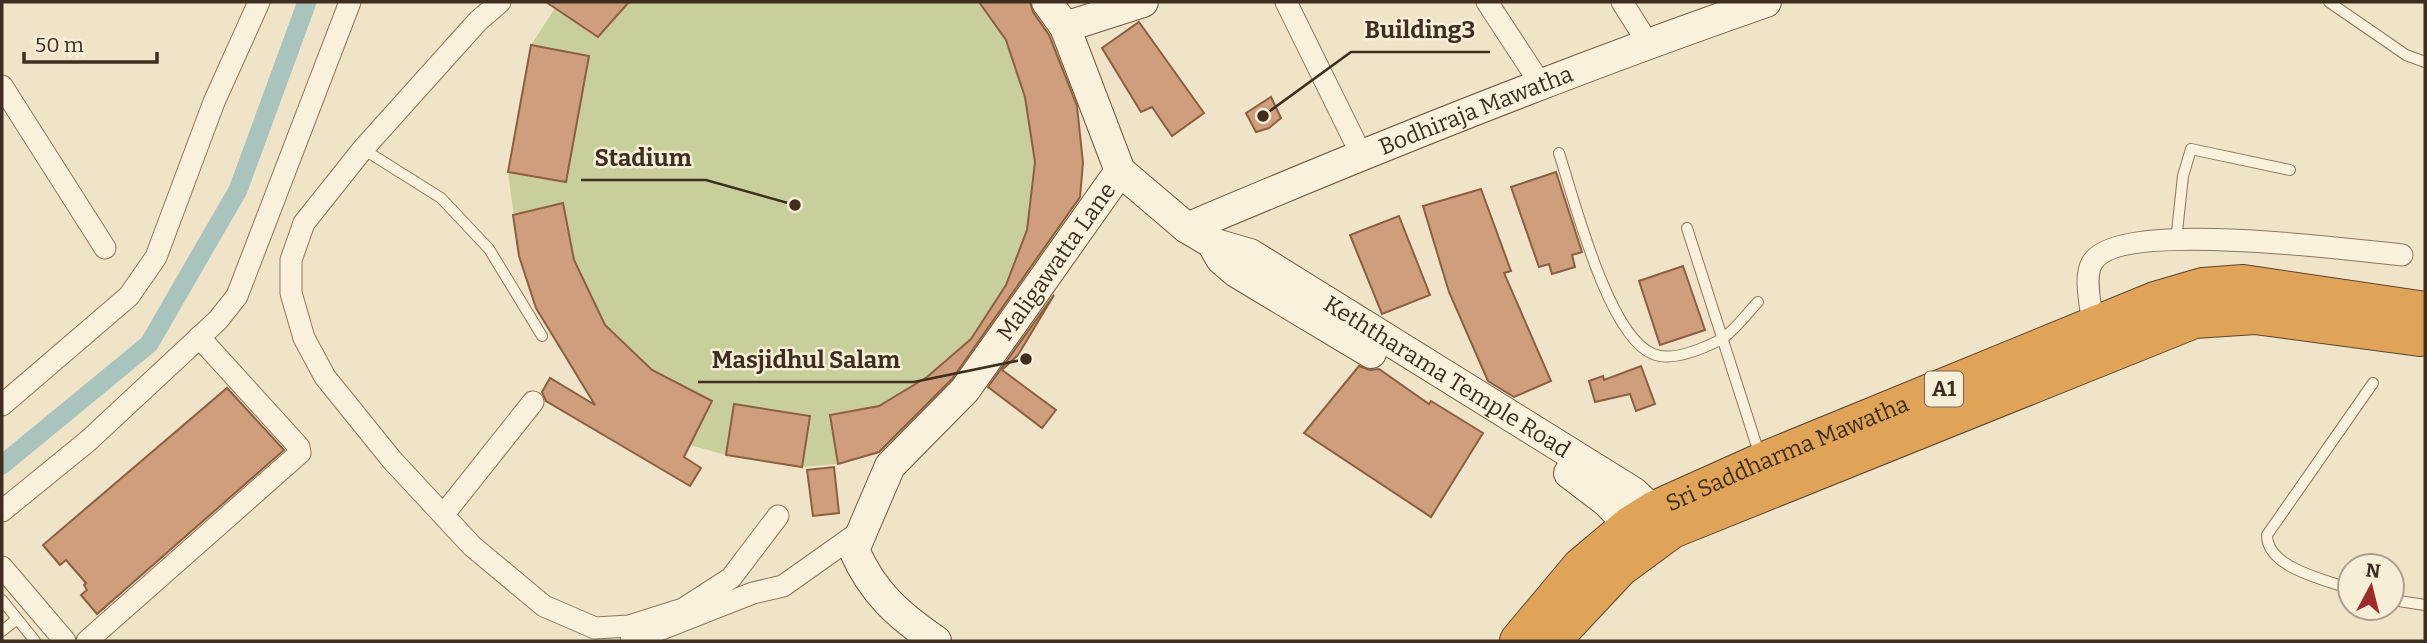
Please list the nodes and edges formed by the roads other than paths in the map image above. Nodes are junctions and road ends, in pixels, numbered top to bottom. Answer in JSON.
{"nodes":[{"id":1,"x":258,"y":2,"type":"edge"},
{"id":2,"x":350,"y":2,"type":"edge"},
{"id":3,"x":500,"y":2,"type":"edge"},
{"id":4,"x":1047,"y":2,"type":"edge"},
{"id":5,"x":1143,"y":2,"type":"edge"},
{"id":6,"x":1286,"y":2,"type":"edge"},
{"id":7,"x":1487,"y":2,"type":"edge"},
{"id":8,"x":1622,"y":2,"type":"edge"},
{"id":9,"x":1766,"y":2,"type":"edge"},
{"id":10,"x":2329,"y":2,"type":"edge"},
{"id":11,"x":1065,"y":27,"type":"junction"},
{"id":12,"x":1648,"y":43,"type":"junction"},
{"id":13,"x":2425,"y":62,"type":"edge"},
{"id":14,"x":1540,"y":83,"type":"junction"},
{"id":15,"x":2,"y":86,"type":"edge"},
{"id":16,"x":363,"y":149,"type":"junction"},
{"id":17,"x":1559,"y":153,"type":"dead end"},
{"id":18,"x":1361,"y":154,"type":"junction"},
{"id":19,"x":2290,"y":170,"type":"dead end"},
{"id":20,"x":1121,"y":171,"type":"junction"},
{"id":21,"x":1687,"y":228,"type":"dead end"},
{"id":22,"x":1199,"y":235,"type":"junction"},
{"id":23,"x":2176,"y":240,"type":"junction"},
{"id":24,"x":105,"y":248,"type":"dead end"},
{"id":25,"x":2402,"y":255,"type":"dead end"},
{"id":26,"x":1758,"y":302,"type":"dead end"},
{"id":27,"x":2425,"y":311,"type":"edge"},
{"id":28,"x":2093,"y":327,"type":"junction"},
{"id":29,"x":542,"y":336,"type":"dead end"},
{"id":30,"x":199,"y":337,"type":"junction"},
{"id":31,"x":2425,"y":338,"type":"edge"},
{"id":32,"x":1722,"y":339,"type":"junction"},
{"id":33,"x":2372,"y":383,"type":"dead end"},
{"id":34,"x":533,"y":402,"type":"dead end"},
{"id":35,"x":2,"y":405,"type":"edge"},
{"id":36,"x":1762,"y":462,"type":"junction"},
{"id":37,"x":2,"y":511,"type":"edge"},
{"id":38,"x":444,"y":513,"type":"junction"},
{"id":39,"x":778,"y":516,"type":"dead end"},
{"id":40,"x":1651,"y":527,"type":"junction"},
{"id":41,"x":862,"y":530,"type":"junction"},
{"id":42,"x":2,"y":567,"type":"edge"},
{"id":43,"x":2336,"y":583,"type":"edge"},
{"id":44,"x":2,"y":600,"type":"edge"},
{"id":45,"x":2406,"y":602,"type":"edge"},
{"id":46,"x":2425,"y":605,"type":"edge"},
{"id":47,"x":17,"y":619,"type":"junction"},
{"id":48,"x":2,"y":631,"type":"edge"},
{"id":49,"x":906,"y":632,"type":"edge"},
{"id":50,"x":35,"y":641,"type":"edge"},
{"id":51,"x":65,"y":641,"type":"edge"},
{"id":52,"x":87,"y":641,"type":"edge"},
{"id":53,"x":631,"y":641,"type":"edge"},
{"id":54,"x":936,"y":641,"type":"edge"},
{"id":55,"x":1519,"y":641,"type":"edge"},
{"id":56,"x":1552,"y":641,"type":"edge"}],
"edges":[{"from":1,"to":35,"type":"street"},
{"from":2,"to":30,"type":"street"},
{"from":3,"to":16,"type":"street"},
{"from":4,"to":11,"type":"street","name":"Keththarama Temple Road"},
{"from":5,"to":11,"type":"street"},
{"from":6,"to":18,"type":"street"},
{"from":7,"to":14,"type":"street"},
{"from":8,"to":12,"type":"street"},
{"from":9,"to":12,"type":"street","name":"Bodhiraja Mawatha"},
{"from":10,"to":13,"type":"lane"},
{"from":11,"to":20,"type":"street","name":"Keththarama Temple Road"},
{"from":12,"to":14,"type":"street","name":"Bodhiraja Mawatha"},
{"from":14,"to":18,"type":"street","name":"Bodhiraja Mawatha"},
{"from":15,"to":24,"type":"street"},
{"from":16,"to":29,"type":"lane"},
{"from":16,"to":38,"type":"street"},
{"from":17,"to":32,"type":"lane"},
{"from":18,"to":22,"type":"street","name":"Bodhiraja Mawatha"},
{"from":19,"to":23,"type":"lane"},
{"from":20,"to":22,"type":"street","name":"Keththarama Temple Road"},
{"from":20,"to":41,"type":"street","name":"Maligawatta Lane"},
{"from":21,"to":32,"type":"lane"},
{"from":22,"to":40,"type":"street","name":"Keththarama Temple Road"},
{"from":23,"to":25,"type":"street"},
{"from":23,"to":28,"type":"street"},
{"from":26,"to":32,"type":"lane"},
{"from":27,"to":28,"type":"highway","name":"Sri Saddharma Mawatha","number":"A1"},
{"from":28,"to":36,"type":"highway","name":"Sri Saddharma Mawatha","number":"A1"},
{"from":30,"to":37,"type":"street"},
{"from":30,"to":52,"type":"street"},
{"from":31,"to":40,"type":"highway","name":"Sri Saddharma Mawatha","number":"A1"},
{"from":32,"to":36,"type":"lane"},
{"from":33,"to":43,"type":"lane"},
{"from":34,"to":38,"type":"street"},
{"from":36,"to":40,"type":"highway","name":"Sri Saddharma Mawatha","number":"A1"},
{"from":38,"to":39,"type":"street"},
{"from":40,"to":55,"type":"highway","name":"Sri Saddharma Mawatha","number":"A1"},
{"from":40,"to":56,"type":"highway","name":"Sri Saddharma Mawatha","number":"A1"},
{"from":41,"to":49,"type":"street","name":"Maligawatta Lane"},
{"from":41,"to":53,"type":"street"},
{"from":42,"to":51,"type":"street"},
{"from":44,"to":47,"type":"lane"},
{"from":45,"to":46,"type":"lane"},
{"from":47,"to":48,"type":"lane"},
{"from":47,"to":50,"type":"lane"},
{"from":49,"to":54,"type":"street","name":"Maligawatta Lane"}]}
